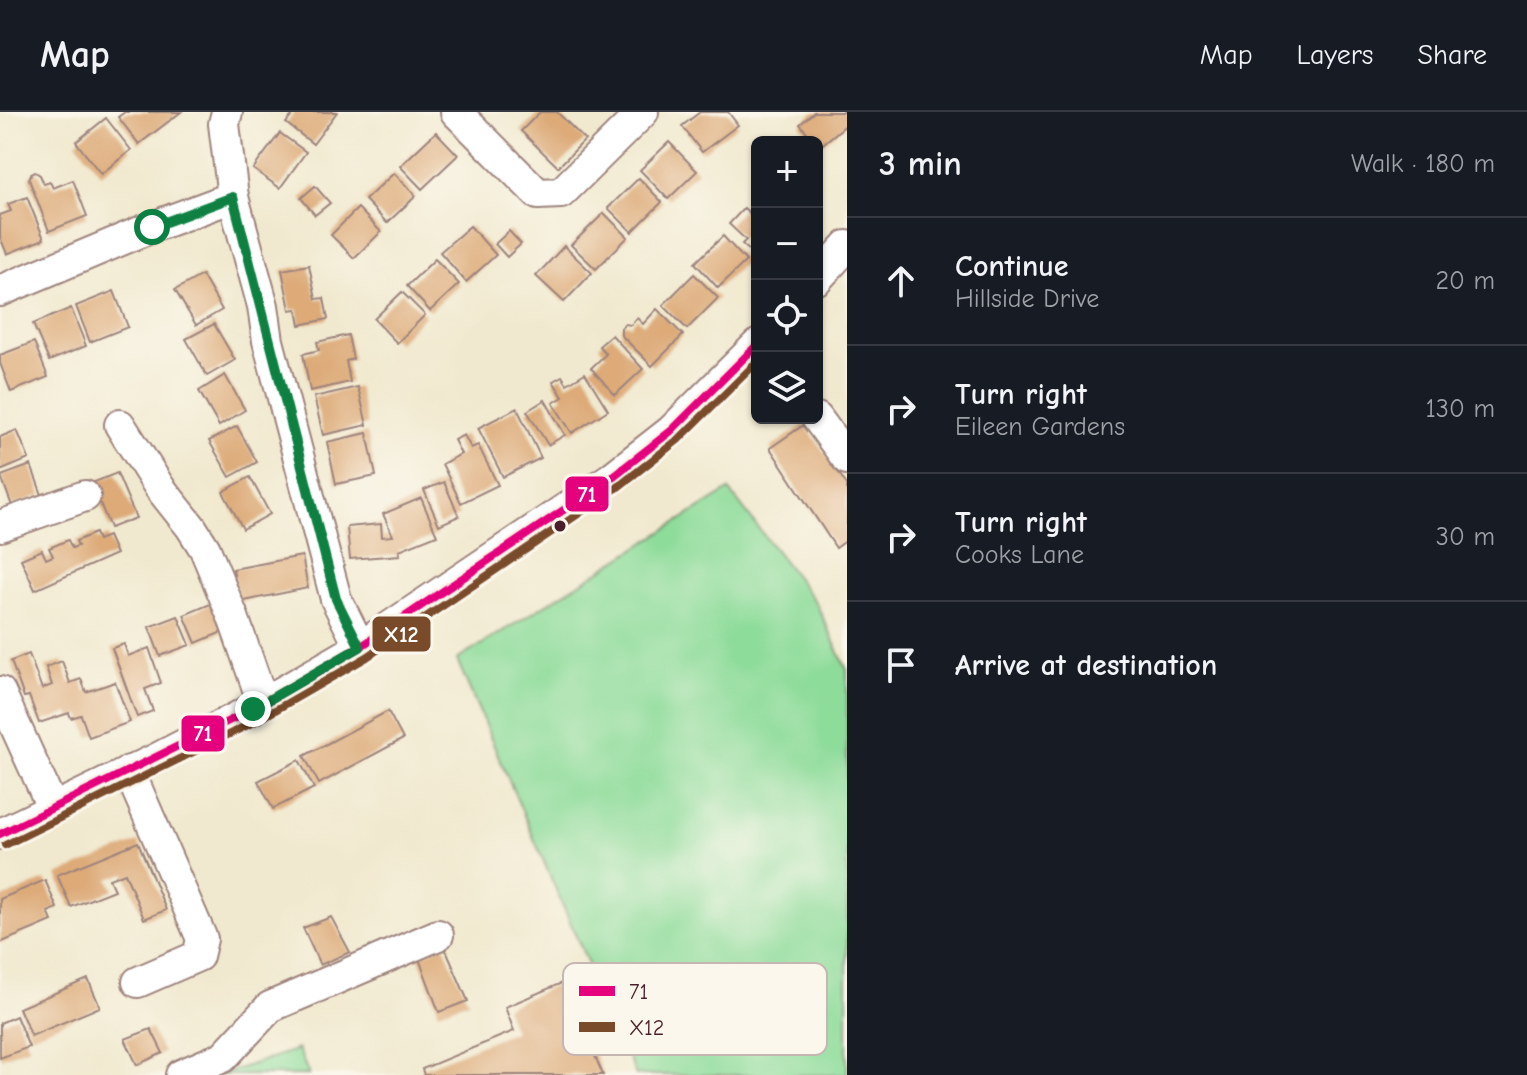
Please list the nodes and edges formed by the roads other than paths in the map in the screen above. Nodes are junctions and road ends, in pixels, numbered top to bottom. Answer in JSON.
{"nodes":[{"id":1,"x":227,"y":112,"type":"edge"},
{"id":2,"x":456,"y":112,"type":"edge"},
{"id":3,"x":643,"y":112,"type":"edge"},
{"id":4,"x":233,"y":197,"type":"junction"},
{"id":5,"x":847,"y":246,"type":"edge"},
{"id":6,"x":823,"y":272,"type":"edge"},
{"id":7,"x":0,"y":291,"type":"edge"},
{"id":8,"x":751,"y":357,"type":"edge"},
{"id":9,"x":821,"y":424,"type":"edge"},
{"id":10,"x":120,"y":425,"type":"dead end"},
{"id":11,"x":847,"y":459,"type":"edge"},
{"id":12,"x":85,"y":496,"type":"dead end"},
{"id":13,"x":0,"y":526,"type":"edge"},
{"id":14,"x":360,"y":647,"type":"junction"},
{"id":15,"x":0,"y":692,"type":"edge"},
{"id":16,"x":263,"y":703,"type":"junction"},
{"id":17,"x":129,"y":771,"type":"junction"},
{"id":18,"x":53,"y":809,"type":"junction"},
{"id":19,"x":0,"y":834,"type":"edge"},
{"id":20,"x":438,"y":935,"type":"dead end"},
{"id":21,"x":138,"y":982,"type":"dead end"},
{"id":22,"x":181,"y":1075,"type":"edge"}],
"edges":[{"from":1,"to":4,"type":"street"},
{"from":2,"to":3,"type":"street"},
{"from":4,"to":7,"type":"street"},
{"from":4,"to":14,"type":"street"},
{"from":5,"to":6,"type":"street"},
{"from":8,"to":14,"type":"street"},
{"from":9,"to":11,"type":"street"},
{"from":10,"to":16,"type":"street"},
{"from":12,"to":13,"type":"street"},
{"from":14,"to":16,"type":"street"},
{"from":15,"to":18,"type":"street"},
{"from":16,"to":17,"type":"street"},
{"from":17,"to":18,"type":"street"},
{"from":17,"to":21,"type":"street"},
{"from":18,"to":19,"type":"street"},
{"from":20,"to":22,"type":"street"}]}
